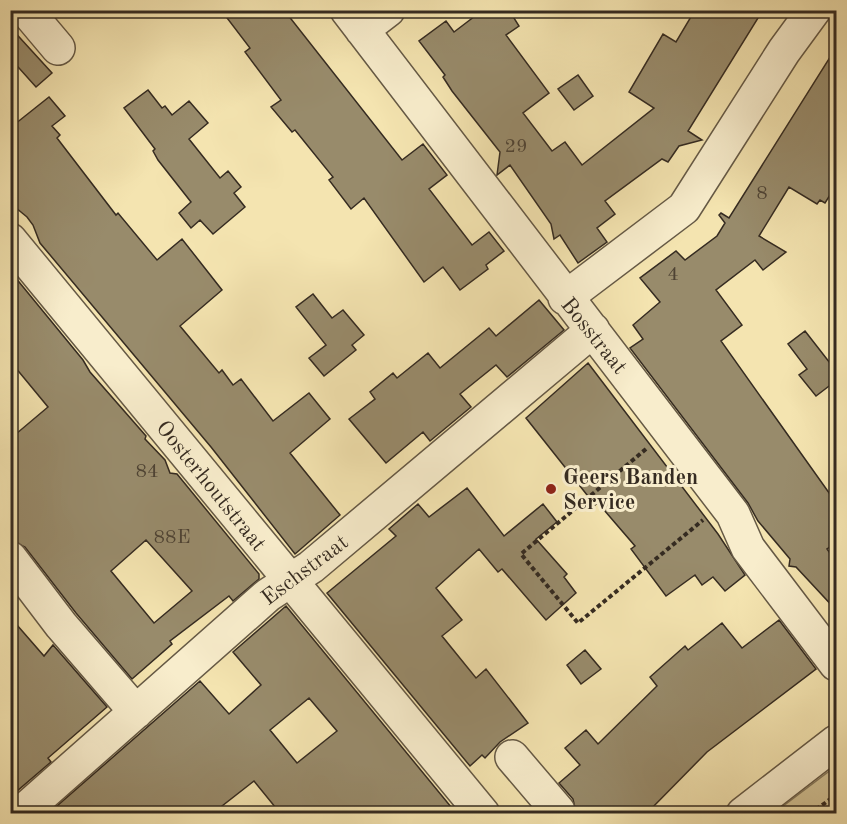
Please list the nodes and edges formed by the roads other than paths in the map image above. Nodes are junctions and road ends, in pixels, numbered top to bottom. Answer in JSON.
{"nodes":[{"id":1,"x":26,"y":10,"type":"edge"},
{"id":2,"x":388,"y":10,"type":"edge"},
{"id":3,"x":814,"y":10,"type":"edge"},
{"id":4,"x":354,"y":20,"type":"edge"},
{"id":5,"x":58,"y":48,"type":"dead end"},
{"id":6,"x":10,"y":240,"type":"edge"},
{"id":7,"x":566,"y":298,"type":"junction"},
{"id":8,"x":593,"y":330,"type":"junction"},
{"id":9,"x":10,"y":558,"type":"edge"},
{"id":10,"x":290,"y":580,"type":"junction"},
{"id":11,"x":837,"y":664,"type":"edge"},
{"id":12,"x":136,"y":712,"type":"junction"},
{"id":13,"x":837,"y":742,"type":"edge"},
{"id":14,"x":512,"y":757,"type":"dead end"},
{"id":15,"x":20,"y":813,"type":"edge"},
{"id":16,"x":483,"y":813,"type":"edge"},
{"id":17,"x":555,"y":813,"type":"edge"},
{"id":18,"x":743,"y":813,"type":"edge"}],
"edges":[{"from":1,"to":5,"type":"street"},
{"from":2,"to":4,"type":"street"},
{"from":3,"to":7,"type":"street"},
{"from":4,"to":7,"type":"street","name":"Bosstraat"},
{"from":6,"to":10,"type":"street","name":"Oosterhoutstraat"},
{"from":7,"to":8,"type":"street","name":"Bosstraat"},
{"from":8,"to":10,"type":"street","name":"Eschstraat"},
{"from":8,"to":11,"type":"street","name":"Bosstraat"},
{"from":9,"to":12,"type":"street"},
{"from":10,"to":12,"type":"street","name":"Eschstraat"},
{"from":10,"to":16,"type":"street","name":"Oosterhoutstraat"},
{"from":12,"to":15,"type":"street","name":"Eschstraat"},
{"from":13,"to":18,"type":"street"},
{"from":14,"to":17,"type":"street"}]}
